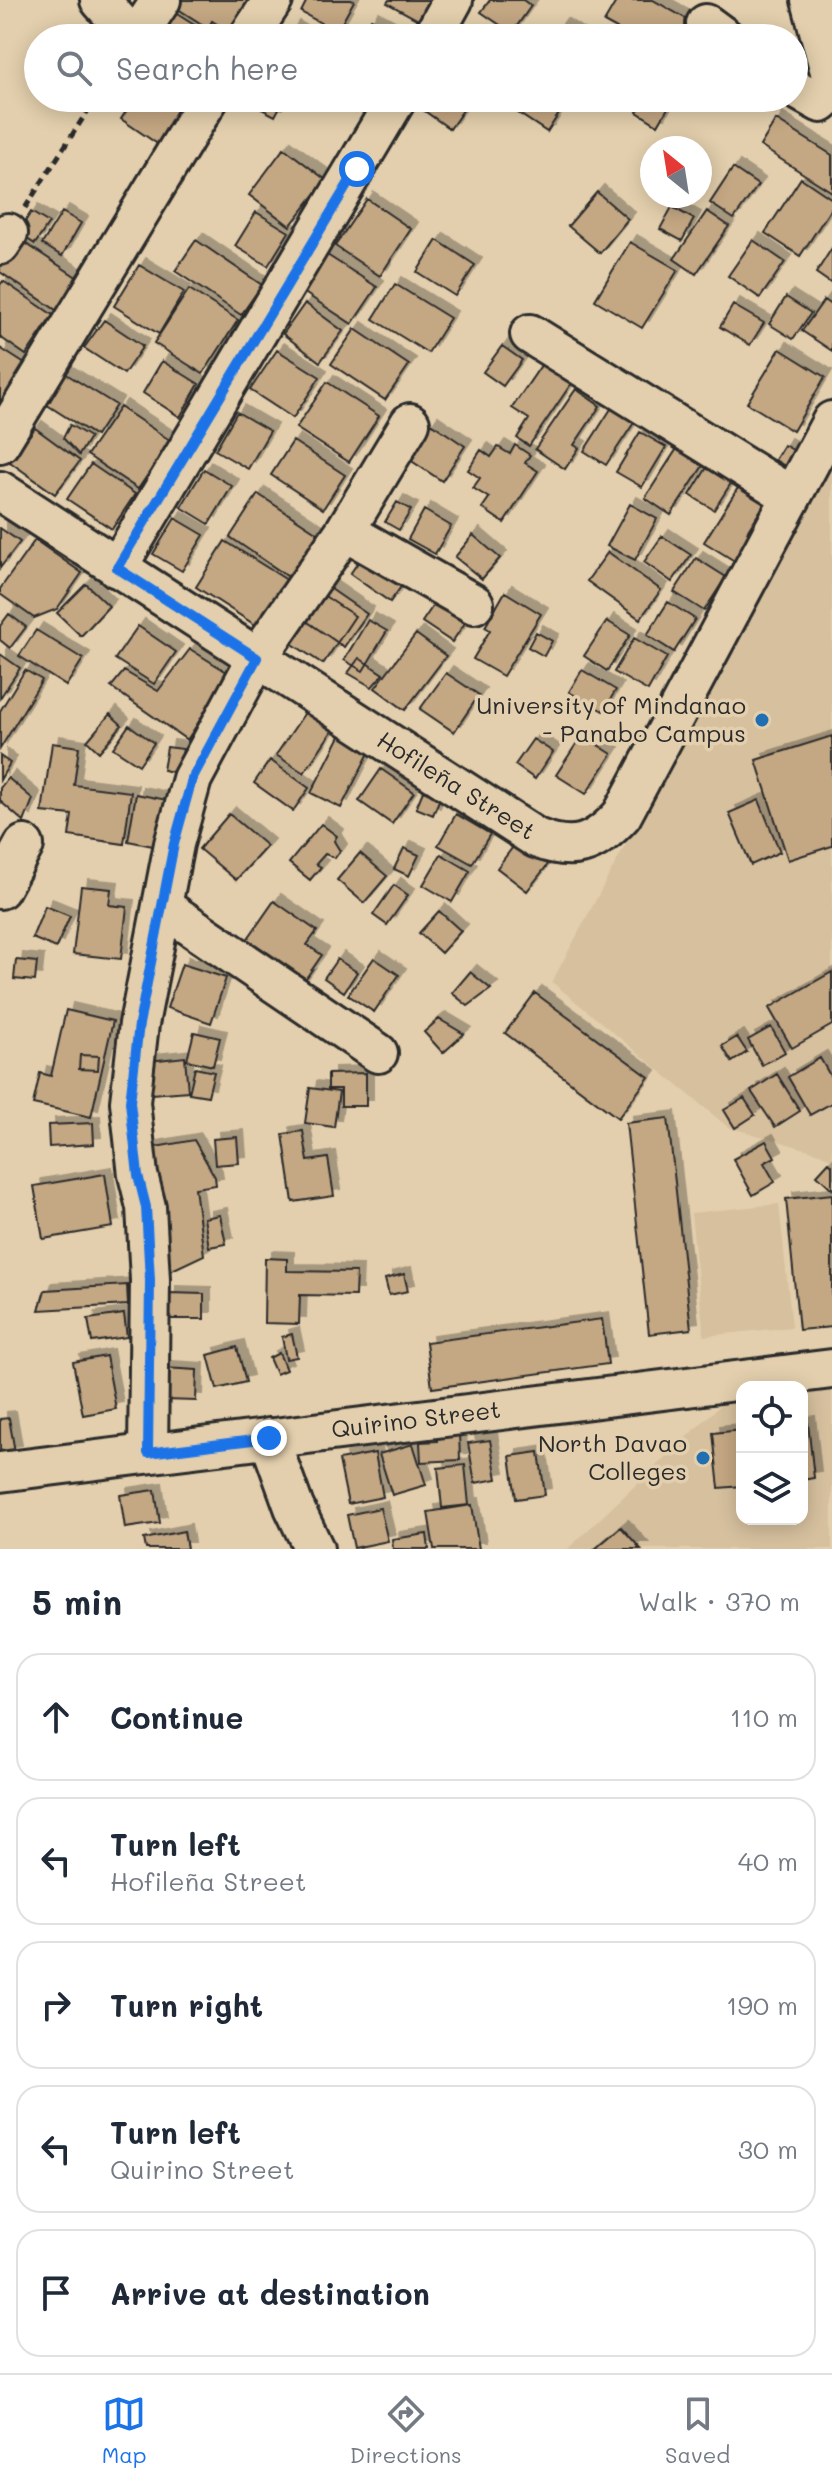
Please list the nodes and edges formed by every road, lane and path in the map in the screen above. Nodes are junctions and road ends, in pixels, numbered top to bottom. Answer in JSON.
{"nodes":[{"id":1,"x":100,"y":0,"type":"edge"},
{"id":2,"x":161,"y":0,"type":"edge"},
{"id":3,"x":273,"y":0,"type":"edge"},
{"id":4,"x":453,"y":0,"type":"edge"},
{"id":5,"x":811,"y":0,"type":"edge"},
{"id":6,"x":121,"y":24,"type":"edge"},
{"id":7,"x":144,"y":24,"type":"edge"},
{"id":8,"x":257,"y":24,"type":"edge"},
{"id":9,"x":440,"y":24,"type":"edge"},
{"id":10,"x":832,"y":79,"type":"edge"},
{"id":11,"x":832,"y":93,"type":"edge"},
{"id":12,"x":808,"y":96,"type":"edge"},
{"id":13,"x":87,"y":112,"type":"edge"},
{"id":14,"x":201,"y":112,"type":"edge"},
{"id":15,"x":389,"y":112,"type":"edge"},
{"id":16,"x":4,"y":239,"type":"edge"},
{"id":17,"x":530,"y":334,"type":"dead end"},
{"id":18,"x":832,"y":421,"type":"edge"},
{"id":19,"x":410,"y":423,"type":"dead end"},
{"id":20,"x":0,"y":443,"type":"edge"},
{"id":21,"x":0,"y":491,"type":"edge"},
{"id":22,"x":791,"y":496,"type":"junction"},
{"id":23,"x":345,"y":531,"type":"junction"},
{"id":24,"x":117,"y":568,"type":"junction"},
{"id":25,"x":474,"y":604,"type":"dead end"},
{"id":26,"x":257,"y":658,"type":"junction"},
{"id":27,"x":24,"y":845,"type":"dead end"},
{"id":28,"x":0,"y":889,"type":"edge"},
{"id":29,"x":163,"y":907,"type":"junction"},
{"id":30,"x":378,"y":1053,"type":"dead end"},
{"id":31,"x":832,"y":1369,"type":"edge"},
{"id":32,"x":269,"y":1438,"type":"junction"},
{"id":33,"x":148,"y":1453,"type":"junction"},
{"id":34,"x":0,"y":1472,"type":"edge"},
{"id":35,"x":314,"y":1549,"type":"edge"}],
"edges":[{"from":1,"to":6,"type":"street"},
{"from":2,"to":7,"type":"street"},
{"from":3,"to":8,"type":"street"},
{"from":4,"to":9,"type":"street"},
{"from":5,"to":10,"type":"street"},
{"from":11,"to":12,"type":"street"},
{"from":13,"to":16,"type":"path"},
{"from":14,"to":20,"type":"street"},
{"from":15,"to":24,"type":"street"},
{"from":17,"to":22,"type":"street"},
{"from":18,"to":22,"type":"street","name":"Hofileña Street"},
{"from":19,"to":23,"type":"street"},
{"from":21,"to":24,"type":"street","name":"Hofileña Street"},
{"from":22,"to":26,"type":"street","name":"Hofileña Street"},
{"from":23,"to":25,"type":"street"},
{"from":23,"to":26,"type":"street"},
{"from":24,"to":26,"type":"street","name":"Hofileña Street"},
{"from":26,"to":29,"type":"street"},
{"from":27,"to":28,"type":"street"},
{"from":29,"to":30,"type":"street"},
{"from":29,"to":33,"type":"street"},
{"from":31,"to":32,"type":"street","name":"Quirino Street"},
{"from":32,"to":33,"type":"street","name":"Quirino Street"},
{"from":32,"to":35,"type":"street"},
{"from":33,"to":34,"type":"street","name":"Quirino Street"}]}
